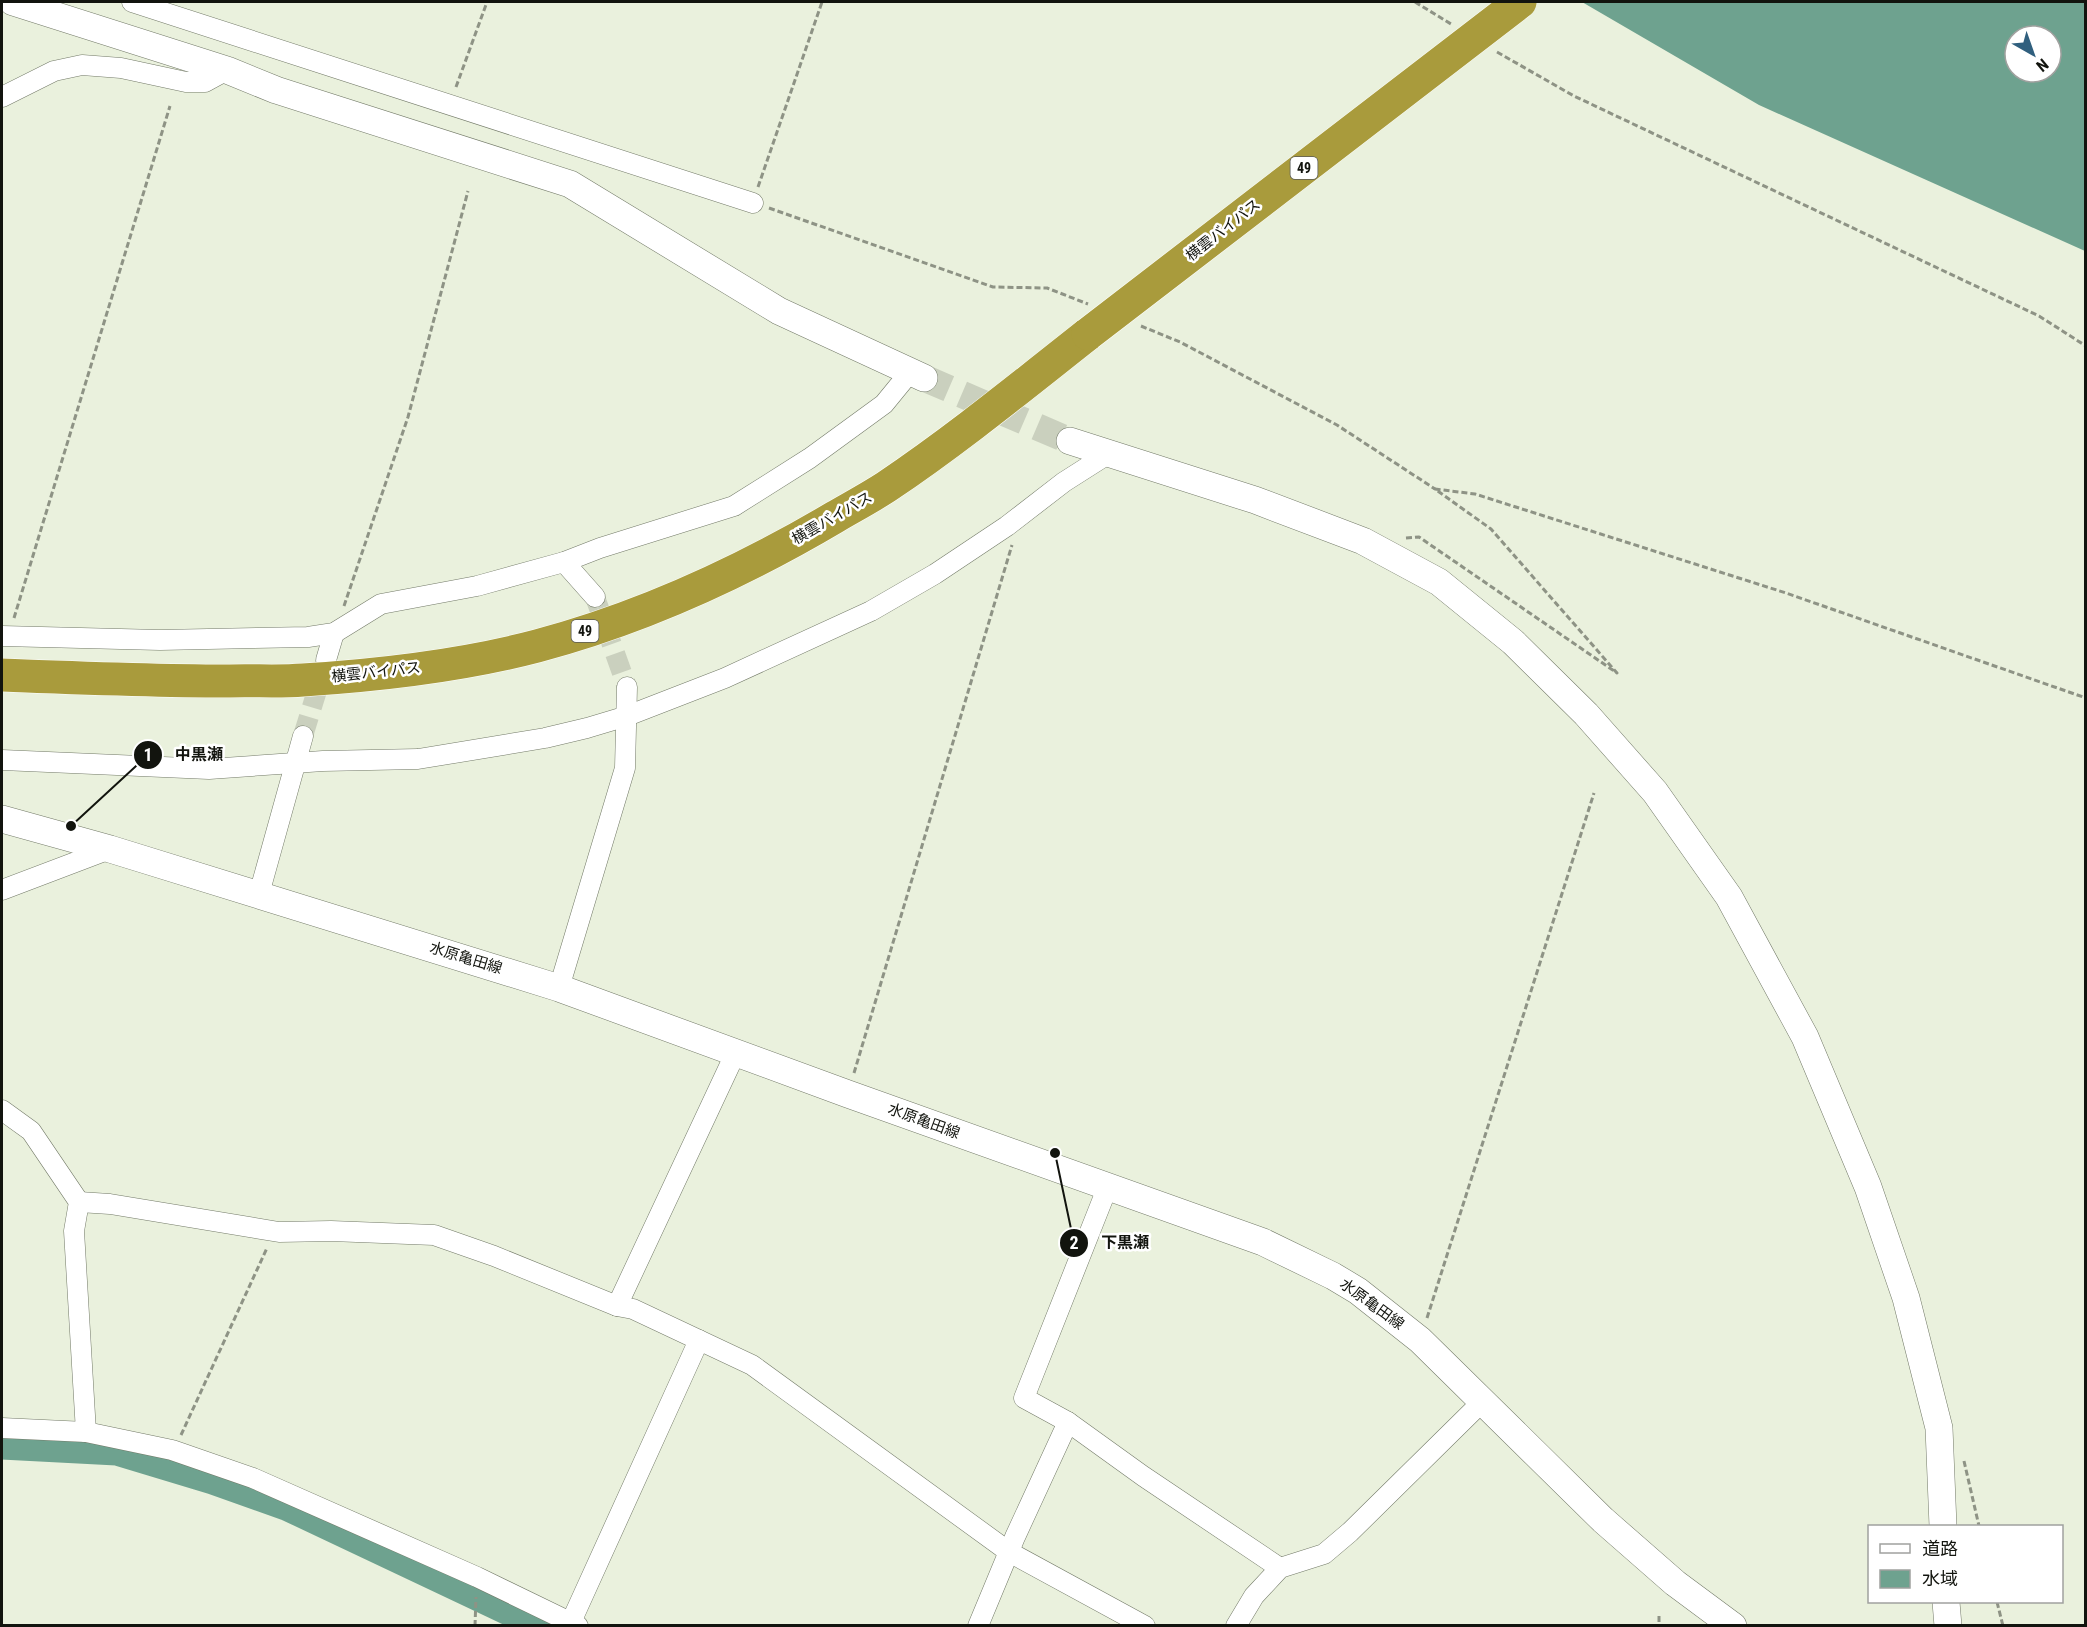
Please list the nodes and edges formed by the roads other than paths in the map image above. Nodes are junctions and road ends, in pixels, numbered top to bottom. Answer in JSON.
{"nodes":[{"id":1,"x":13,"y":2,"type":"edge"},
{"id":2,"x":132,"y":2,"type":"edge"},
{"id":3,"x":1520,"y":2,"type":"edge"},
{"id":4,"x":227,"y":70,"type":"junction"},
{"id":5,"x":2,"y":97,"type":"edge"},
{"id":6,"x":753,"y":203,"type":"road end"},
{"id":7,"x":918,"y":375,"type":"joint"},
{"id":8,"x":1070,"y":441,"type":"tunnel mouth"},
{"id":9,"x":1108,"y":454,"type":"junction"},
{"id":10,"x":564,"y":562,"type":"junction"},
{"id":11,"x":595,"y":597,"type":"tunnel mouth"},
{"id":12,"x":334,"y":633,"type":"junction"},
{"id":13,"x":6,"y":636,"type":"edge"},
{"id":14,"x":326,"y":660,"type":"tunnel mouth"},
{"id":15,"x":2,"y":675,"type":"edge"},
{"id":16,"x":627,"y":687,"type":"tunnel mouth"},
{"id":17,"x":627,"y":716,"type":"junction"},
{"id":18,"x":303,"y":736,"type":"tunnel mouth"},
{"id":19,"x":2,"y":760,"type":"edge"},
{"id":20,"x":296,"y":764,"type":"junction"},
{"id":21,"x":2,"y":819,"type":"edge"},
{"id":22,"x":110,"y":849,"type":"junction"},
{"id":23,"x":2,"y":890,"type":"edge"},
{"id":24,"x":259,"y":894,"type":"junction"},
{"id":25,"x":560,"y":988,"type":"junction"},
{"id":26,"x":736,"y":1052,"type":"junction"},
{"id":27,"x":2,"y":1110,"type":"edge"},
{"id":28,"x":1108,"y":1186,"type":"junction"},
{"id":29,"x":79,"y":1202,"type":"junction"},
{"id":30,"x":617,"y":1306,"type":"junction"},
{"id":31,"x":699,"y":1340,"type":"junction"},
{"id":32,"x":1482,"y":1402,"type":"junction"},
{"id":33,"x":1068,"y":1422,"type":"junction"},
{"id":34,"x":2,"y":1428,"type":"edge"},
{"id":35,"x":86,"y":1432,"type":"junction"},
{"id":36,"x":1943,"y":1525,"type":"edge"},
{"id":37,"x":1009,"y":1552,"type":"junction"},
{"id":38,"x":1280,"y":1568,"type":"junction"},
{"id":39,"x":1946,"y":1603,"type":"edge"},
{"id":40,"x":574,"y":1624,"type":"edge"},
{"id":41,"x":978,"y":1626,"type":"edge"},
{"id":42,"x":1145,"y":1626,"type":"edge"},
{"id":43,"x":1236,"y":1626,"type":"edge"},
{"id":44,"x":1733,"y":1626,"type":"edge"},
{"id":45,"x":1948,"y":1626,"type":"edge"}],
"edges":[{"from":1,"to":4,"type":"street"},
{"from":2,"to":6,"type":"street"},
{"from":3,"to":15,"type":"highway","name":"横雲バイパス","number":"49","bridge":true},
{"from":4,"to":5,"type":"street"},
{"from":4,"to":7,"type":"street"},
{"from":7,"to":10,"type":"street"},
{"from":8,"to":9,"type":"street"},
{"from":9,"to":17,"type":"street"},
{"from":9,"to":36,"type":"street"},
{"from":10,"to":11,"type":"street"},
{"from":10,"to":12,"type":"street"},
{"from":12,"to":13,"type":"street"},
{"from":12,"to":14,"type":"street"},
{"from":16,"to":17,"type":"street"},
{"from":17,"to":20,"type":"street"},
{"from":17,"to":25,"type":"street"},
{"from":18,"to":20,"type":"street"},
{"from":19,"to":20,"type":"street"},
{"from":20,"to":24,"type":"street"},
{"from":21,"to":22,"type":"street","name":"水原亀田線"},
{"from":22,"to":23,"type":"street"},
{"from":22,"to":24,"type":"street","name":"水原亀田線"},
{"from":24,"to":25,"type":"street","name":"水原亀田線"},
{"from":25,"to":26,"type":"street","name":"水原亀田線"},
{"from":26,"to":28,"type":"street","name":"水原亀田線"},
{"from":26,"to":30,"type":"street"},
{"from":27,"to":29,"type":"street"},
{"from":28,"to":32,"type":"street","name":"水原亀田線"},
{"from":28,"to":33,"type":"street"},
{"from":29,"to":30,"type":"street"},
{"from":29,"to":35,"type":"street"},
{"from":30,"to":31,"type":"street"},
{"from":31,"to":37,"type":"street"},
{"from":31,"to":40,"type":"street"},
{"from":32,"to":38,"type":"street"},
{"from":32,"to":44,"type":"street","name":"水原亀田線"},
{"from":33,"to":37,"type":"street"},
{"from":33,"to":38,"type":"street"},
{"from":34,"to":35,"type":"street"},
{"from":35,"to":40,"type":"street"},
{"from":37,"to":41,"type":"street"},
{"from":37,"to":42,"type":"street"},
{"from":38,"to":43,"type":"street"},
{"from":39,"to":45,"type":"street"}]}
